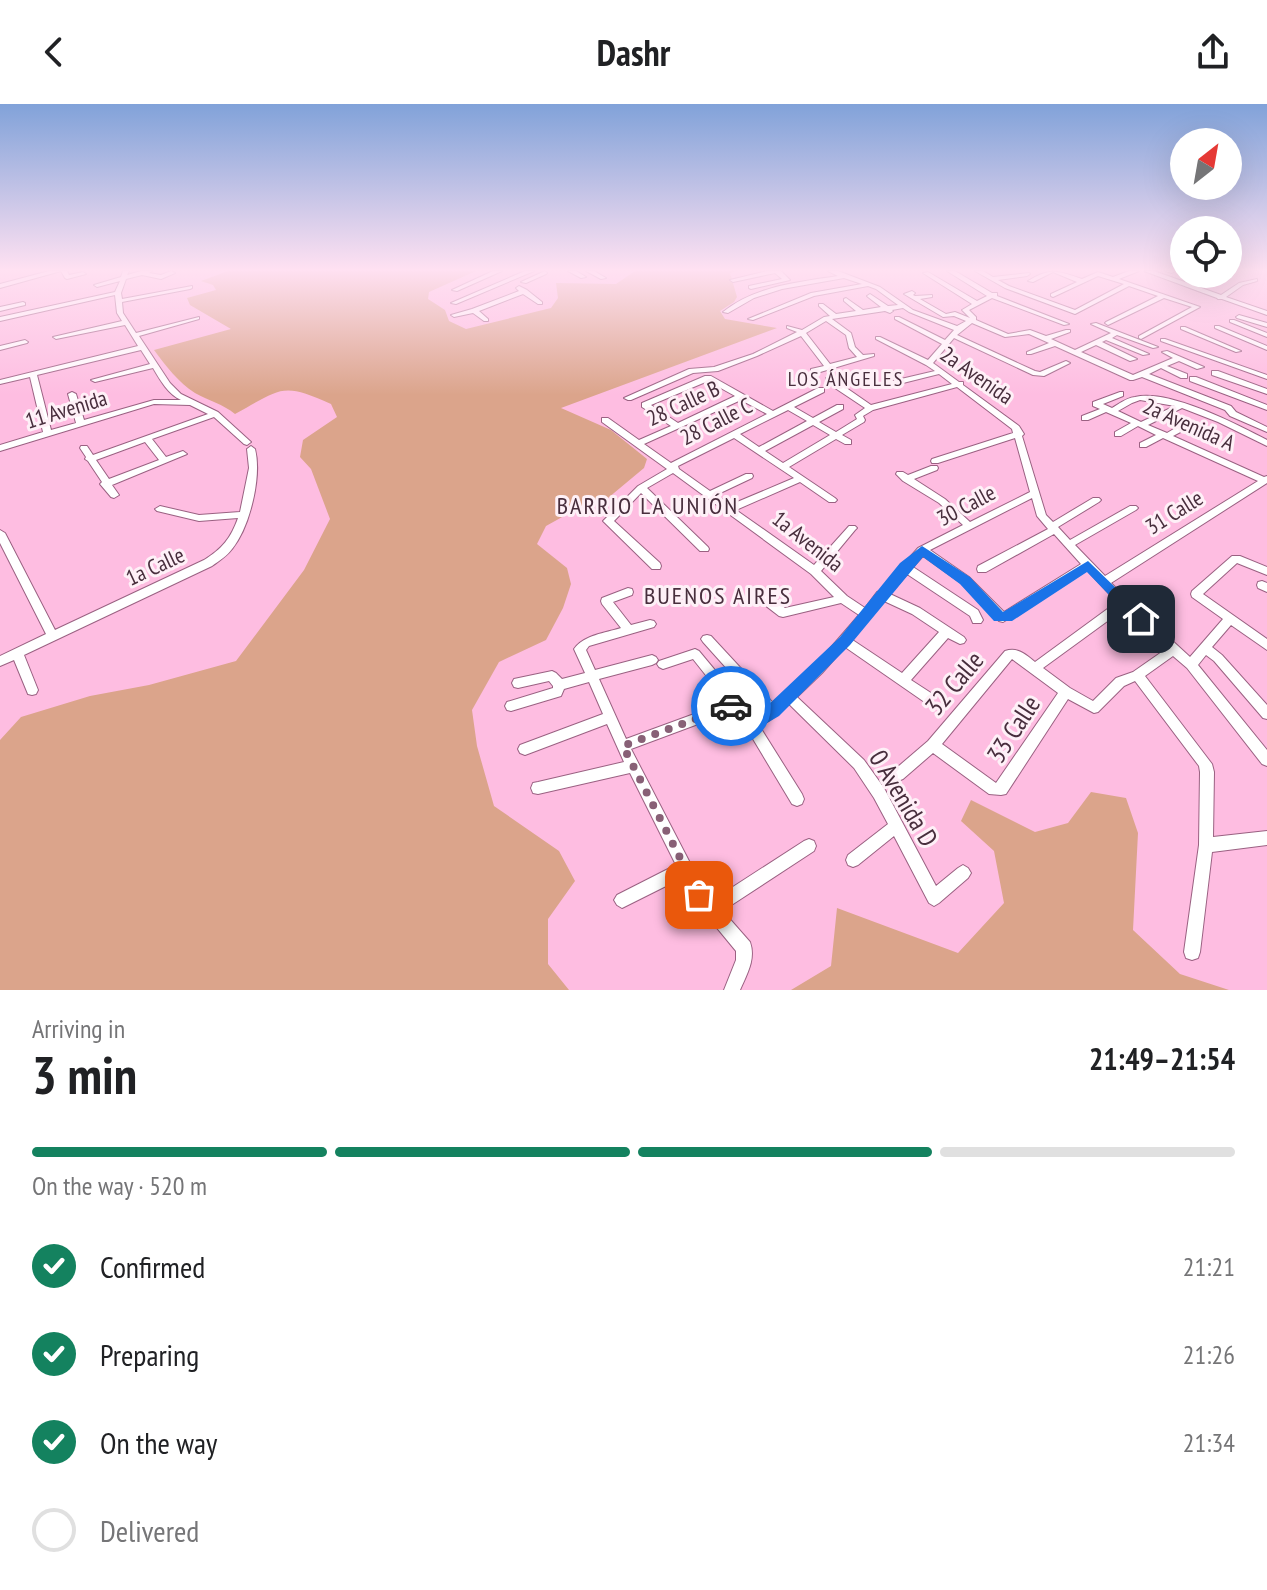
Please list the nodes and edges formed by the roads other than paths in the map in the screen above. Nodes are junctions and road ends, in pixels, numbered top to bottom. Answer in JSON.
{"nodes":[{"id":1,"x":33,"y":312,"type":"edge"},
{"id":2,"x":122,"y":312,"type":"edge"},
{"id":3,"x":465,"y":312,"type":"edge"},
{"id":4,"x":478,"y":312,"type":"edge"},
{"id":5,"x":768,"y":312,"type":"edge"},
{"id":6,"x":824,"y":312,"type":"edge"},
{"id":7,"x":865,"y":312,"type":"edge"},
{"id":8,"x":892,"y":312,"type":"edge"},
{"id":9,"x":916,"y":312,"type":"edge"},
{"id":10,"x":939,"y":312,"type":"edge"},
{"id":11,"x":968,"y":312,"type":"edge"},
{"id":12,"x":1032,"y":312,"type":"edge"},
{"id":13,"x":1130,"y":312,"type":"edge"},
{"id":14,"x":1187,"y":312,"type":"edge"},
{"id":15,"x":1243,"y":312,"type":"edge"},
{"id":16,"x":862,"y":313,"type":"joint"},
{"id":17,"x":454,"y":315,"type":"dead end"},
{"id":18,"x":807,"y":317,"type":"dead end"},
{"id":19,"x":197,"y":318,"type":"dead end"},
{"id":20,"x":0,"y":319,"type":"edge"},
{"id":21,"x":751,"y":319,"type":"dead end"},
{"id":22,"x":826,"y":319,"type":"junction"},
{"id":23,"x":1236,"y":319,"type":"junction"},
{"id":24,"x":155,"y":320,"type":"dead end"},
{"id":25,"x":486,"y":320,"type":"dead end"},
{"id":26,"x":971,"y":320,"type":"junction"},
{"id":27,"x":124,"y":323,"type":"junction"},
{"id":28,"x":1108,"y":323,"type":"dead end"},
{"id":29,"x":1094,"y":324,"type":"dead end"},
{"id":30,"x":1267,"y":325,"type":"edge"},
{"id":31,"x":789,"y":327,"type":"dead end"},
{"id":32,"x":160,"y":329,"type":"junction"},
{"id":33,"x":802,"y":332,"type":"junction"},
{"id":34,"x":955,"y":332,"type":"junction"},
{"id":35,"x":1183,"y":332,"type":"dead end"},
{"id":36,"x":1116,"y":333,"type":"junction"},
{"id":37,"x":135,"y":335,"type":"junction"},
{"id":38,"x":890,"y":335,"type":"dead end"},
{"id":39,"x":1267,"y":336,"type":"edge"},
{"id":40,"x":56,"y":337,"type":"dead end"},
{"id":41,"x":1141,"y":337,"type":"dead end"},
{"id":42,"x":1107,"y":338,"type":"junction"},
{"id":43,"x":770,"y":339,"type":"dead end"},
{"id":44,"x":1045,"y":339,"type":"junction"},
{"id":45,"x":1163,"y":340,"type":"dead end"},
{"id":46,"x":25,"y":342,"type":"dead end"},
{"id":47,"x":1251,"y":342,"type":"junction"},
{"id":48,"x":945,"y":343,"type":"junction"},
{"id":49,"x":1056,"y":343,"type":"junction"},
{"id":50,"x":1097,"y":343,"type":"junction"},
{"id":51,"x":780,"y":345,"type":"junction"},
{"id":52,"x":143,"y":347,"type":"junction"},
{"id":53,"x":1155,"y":347,"type":"dead end"},
{"id":54,"x":0,"y":348,"type":"edge"},
{"id":55,"x":741,"y":348,"type":"dead end"},
{"id":56,"x":1267,"y":348,"type":"edge"},
{"id":57,"x":1076,"y":352,"type":"junction"},
{"id":58,"x":1165,"y":352,"type":"dead end"},
{"id":59,"x":1029,"y":353,"type":"dead end"},
{"id":60,"x":1145,"y":354,"type":"dead end"},
{"id":61,"x":755,"y":355,"type":"junction"},
{"id":62,"x":872,"y":355,"type":"dead end"},
{"id":63,"x":1224,"y":356,"type":"junction"},
{"id":64,"x":718,"y":358,"type":"dead end"},
{"id":65,"x":862,"y":358,"type":"junction"},
{"id":66,"x":1179,"y":358,"type":"junction"},
{"id":67,"x":1133,"y":359,"type":"dead end"},
{"id":68,"x":1214,"y":359,"type":"junction"},
{"id":69,"x":929,"y":363,"type":"junction"},
{"id":70,"x":1066,"y":363,"type":"dead end"},
{"id":71,"x":732,"y":364,"type":"junction"},
{"id":72,"x":155,"y":365,"type":"junction"},
{"id":73,"x":1162,"y":366,"type":"junction"},
{"id":74,"x":828,"y":367,"type":"junction"},
{"id":75,"x":1200,"y":367,"type":"dead end"},
{"id":76,"x":814,"y":371,"type":"dead end"},
{"id":77,"x":940,"y":372,"type":"junction"},
{"id":78,"x":1215,"y":373,"type":"dead end"},
{"id":79,"x":33,"y":374,"type":"junction"},
{"id":80,"x":1145,"y":375,"type":"junction"},
{"id":81,"x":1267,"y":377,"type":"edge"},
{"id":82,"x":95,"y":380,"type":"dead end"},
{"id":83,"x":829,"y":380,"type":"dead end"},
{"id":84,"x":0,"y":382,"type":"edge"},
{"id":85,"x":167,"y":384,"type":"junction"},
{"id":86,"x":960,"y":384,"type":"junction"},
{"id":87,"x":887,"y":385,"type":"dead end"},
{"id":88,"x":1171,"y":386,"type":"junction"},
{"id":89,"x":821,"y":390,"type":"dead end"},
{"id":90,"x":1267,"y":392,"type":"edge"},
{"id":91,"x":72,"y":394,"type":"dead end"},
{"id":92,"x":1120,"y":394,"type":"dead end"},
{"id":93,"x":742,"y":396,"type":"junction"},
{"id":94,"x":628,"y":398,"type":"dead end"},
{"id":95,"x":1155,"y":398,"type":"junction"},
{"id":96,"x":196,"y":403,"type":"junction"},
{"id":97,"x":1264,"y":404,"type":"edge"},
{"id":98,"x":142,"y":405,"type":"junction"},
{"id":99,"x":787,"y":406,"type":"junction"},
{"id":100,"x":1180,"y":406,"type":"junction"},
{"id":101,"x":840,"y":407,"type":"dead end"},
{"id":102,"x":870,"y":408,"type":"junction"},
{"id":103,"x":1109,"y":410,"type":"junction"},
{"id":104,"x":215,"y":414,"type":"junction"},
{"id":105,"x":772,"y":414,"type":"junction"},
{"id":106,"x":1085,"y":418,"type":"dead end"},
{"id":107,"x":605,"y":420,"type":"dead end"},
{"id":108,"x":814,"y":421,"type":"junction"},
{"id":109,"x":80,"y":422,"type":"junction"},
{"id":110,"x":1139,"y":424,"type":"junction"},
{"id":111,"x":676,"y":425,"type":"junction"},
{"id":112,"x":1185,"y":426,"type":"dead end"},
{"id":113,"x":1267,"y":430,"type":"edge"},
{"id":114,"x":47,"y":432,"type":"junction"},
{"id":115,"x":734,"y":434,"type":"junction"},
{"id":116,"x":1020,"y":434,"type":"junction"},
{"id":117,"x":1118,"y":434,"type":"dead end"},
{"id":118,"x":838,"y":435,"type":"junction"},
{"id":119,"x":1164,"y":436,"type":"junction"},
{"id":120,"x":147,"y":439,"type":"junction"},
{"id":121,"x":848,"y":442,"type":"dead end"},
{"id":122,"x":640,"y":443,"type":"junction"},
{"id":123,"x":1267,"y":443,"type":"edge"},
{"id":124,"x":1143,"y":445,"type":"dead end"},
{"id":125,"x":0,"y":448,"type":"edge"},
{"id":126,"x":84,"y":448,"type":"dead end"},
{"id":127,"x":759,"y":451,"type":"junction"},
{"id":128,"x":183,"y":454,"type":"dead end"},
{"id":129,"x":89,"y":459,"type":"junction"},
{"id":130,"x":164,"y":460,"type":"junction"},
{"id":131,"x":673,"y":467,"type":"junction"},
{"id":132,"x":783,"y":467,"type":"junction"},
{"id":133,"x":749,"y":476,"type":"dead end"},
{"id":134,"x":800,"y":479,"type":"junction"},
{"id":135,"x":1266,"y":480,"type":"edge"},
{"id":136,"x":105,"y":484,"type":"junction"},
{"id":137,"x":641,"y":488,"type":"junction"},
{"id":138,"x":711,"y":494,"type":"junction"},
{"id":139,"x":1033,"y":494,"type":"junction"},
{"id":140,"x":114,"y":495,"type":"dead end"},
{"id":141,"x":832,"y":500,"type":"dead end"},
{"id":142,"x":1096,"y":500,"type":"dead end"},
{"id":143,"x":1133,"y":508,"type":"dead end"},
{"id":144,"x":160,"y":509,"type":"dead end"},
{"id":145,"x":729,"y":509,"type":"junction"},
{"id":146,"x":242,"y":515,"type":"junction"},
{"id":147,"x":969,"y":526,"type":"junction"},
{"id":148,"x":852,"y":528,"type":"dead end"},
{"id":149,"x":1052,"y":528,"type":"junction"},
{"id":150,"x":0,"y":533,"type":"edge"},
{"id":151,"x":1068,"y":545,"type":"junction"},
{"id":152,"x":704,"y":549,"type":"dead end"},
{"id":153,"x":922,"y":550,"type":"junction"},
{"id":154,"x":1088,"y":565,"type":"junction"},
{"id":155,"x":656,"y":566,"type":"dead end"},
{"id":156,"x":905,"y":567,"type":"junction"},
{"id":157,"x":982,"y":569,"type":"dead end"},
{"id":158,"x":815,"y":571,"type":"junction"},
{"id":159,"x":1267,"y":571,"type":"edge"},
{"id":160,"x":1104,"y":582,"type":"junction"},
{"id":161,"x":628,"y":592,"type":"dead end"},
{"id":162,"x":881,"y":595,"type":"junction"},
{"id":163,"x":761,"y":596,"type":"dead end"},
{"id":164,"x":843,"y":599,"type":"junction"},
{"id":165,"x":1124,"y":603,"type":"junction"},
{"id":166,"x":865,"y":614,"type":"junction"},
{"id":167,"x":1229,"y":619,"type":"junction"},
{"id":168,"x":977,"y":620,"type":"dead end"},
{"id":169,"x":650,"y":624,"type":"dead end"},
{"id":170,"x":628,"y":629,"type":"junction"},
{"id":171,"x":1267,"y":629,"type":"edge"},
{"id":172,"x":947,"y":631,"type":"junction"},
{"id":173,"x":52,"y":636,"type":"junction"},
{"id":174,"x":707,"y":639,"type":"dead end"},
{"id":175,"x":960,"y":640,"type":"dead end"},
{"id":176,"x":845,"y":641,"type":"junction"},
{"id":177,"x":1263,"y":642,"type":"edge"},
{"id":178,"x":1205,"y":648,"type":"junction"},
{"id":179,"x":1173,"y":650,"type":"junction"},
{"id":180,"x":17,"y":652,"type":"junction"},
{"id":181,"x":0,"y":661,"type":"edge"},
{"id":182,"x":1191,"y":665,"type":"junction"},
{"id":183,"x":1036,"y":667,"type":"junction"},
{"id":184,"x":1137,"y":675,"type":"junction"},
{"id":185,"x":592,"y":678,"type":"junction"},
{"id":186,"x":904,"y":679,"type":"junction"},
{"id":187,"x":518,"y":683,"type":"dead end"},
{"id":188,"x":556,"y":685,"type":"junction"},
{"id":189,"x":32,"y":690,"type":"dead end"},
{"id":190,"x":1066,"y":692,"type":"junction"},
{"id":191,"x":789,"y":697,"type":"junction"},
{"id":192,"x":927,"y":697,"type":"dead end"},
{"id":193,"x":737,"y":704,"type":"junction"},
{"id":194,"x":511,"y":706,"type":"dead end"},
{"id":195,"x":773,"y":711,"type":"junction"},
{"id":196,"x":1267,"y":714,"type":"edge"},
{"id":197,"x":610,"y":717,"type":"junction"},
{"id":198,"x":752,"y":725,"type":"junction"},
{"id":199,"x":933,"y":745,"type":"junction"},
{"id":200,"x":623,"y":746,"type":"junction"},
{"id":201,"x":525,"y":749,"type":"dead end"},
{"id":202,"x":1267,"y":760,"type":"edge"},
{"id":203,"x":633,"y":766,"type":"junction"},
{"id":204,"x":898,"y":775,"type":"dead end"},
{"id":205,"x":538,"y":788,"type":"dead end"},
{"id":206,"x":797,"y":799,"type":"dead end"},
{"id":207,"x":896,"y":826,"type":"junction"},
{"id":208,"x":1267,"y":838,"type":"edge"},
{"id":209,"x":1206,"y":845,"type":"junction"},
{"id":210,"x":809,"y":846,"type":"dead end"},
{"id":211,"x":853,"y":860,"type":"dead end"},
{"id":212,"x":685,"y":869,"type":"junction"},
{"id":213,"x":963,"y":873,"type":"dead end"},
{"id":214,"x":622,"y":900,"type":"dead end"},
{"id":215,"x":706,"y":904,"type":"junction"},
{"id":216,"x":1192,"y":952,"type":"dead end"},
{"id":217,"x":732,"y":990,"type":"edge"}],
"edges":[{"from":1,"to":20,"type":"street"},
{"from":2,"to":27,"type":"street","name":"1a Calle"},
{"from":3,"to":17,"type":"street"},
{"from":4,"to":25,"type":"street"},
{"from":5,"to":21,"type":"street"},
{"from":6,"to":22,"type":"street"},
{"from":7,"to":16,"type":"street"},
{"from":8,"to":48,"type":"street"},
{"from":9,"to":34,"type":"street"},
{"from":10,"to":26,"type":"street"},
{"from":11,"to":26,"type":"street"},
{"from":12,"to":44,"type":"street"},
{"from":13,"to":28,"type":"street"},
{"from":14,"to":41,"type":"street"},
{"from":15,"to":23,"type":"street"},
{"from":16,"to":22,"type":"street"},
{"from":18,"to":22,"type":"street"},
{"from":19,"to":32,"type":"street"},
{"from":22,"to":33,"type":"street"},
{"from":22,"to":65,"type":"street"},
{"from":23,"to":30,"type":"street"},
{"from":23,"to":39,"type":"street"},
{"from":23,"to":47,"type":"street"},
{"from":24,"to":32,"type":"street"},
{"from":26,"to":34,"type":"street"},
{"from":26,"to":44,"type":"street"},
{"from":27,"to":37,"type":"street","name":"1a Calle"},
{"from":27,"to":40,"type":"street"},
{"from":29,"to":36,"type":"street"},
{"from":31,"to":33,"type":"street"},
{"from":32,"to":37,"type":"street"},
{"from":33,"to":51,"type":"street"},
{"from":33,"to":74,"type":"street"},
{"from":34,"to":48,"type":"street"},
{"from":34,"to":70,"type":"street"},
{"from":35,"to":63,"type":"street"},
{"from":36,"to":42,"type":"street"},
{"from":36,"to":53,"type":"street"},
{"from":37,"to":52,"type":"street","name":"1a Calle"},
{"from":38,"to":69,"type":"street","name":"2a Avenida"},
{"from":39,"to":47,"type":"street"},
{"from":42,"to":50,"type":"street"},
{"from":42,"to":60,"type":"street"},
{"from":43,"to":51,"type":"street"},
{"from":44,"to":49,"type":"street"},
{"from":45,"to":68,"type":"street"},
{"from":46,"to":54,"type":"street"},
{"from":47,"to":56,"type":"street"},
{"from":48,"to":69,"type":"street"},
{"from":49,"to":57,"type":"street"},
{"from":49,"to":59,"type":"street"},
{"from":50,"to":57,"type":"street"},
{"from":50,"to":67,"type":"street"},
{"from":51,"to":61,"type":"street"},
{"from":52,"to":72,"type":"street","name":"1a Calle"},
{"from":52,"to":79,"type":"street"},
{"from":55,"to":61,"type":"street"},
{"from":57,"to":80,"type":"street"},
{"from":58,"to":66,"type":"street"},
{"from":61,"to":71,"type":"street"},
{"from":62,"to":65,"type":"street"},
{"from":63,"to":68,"type":"street"},
{"from":63,"to":81,"type":"street"},
{"from":64,"to":71,"type":"street"},
{"from":65,"to":74,"type":"street"},
{"from":66,"to":73,"type":"street"},
{"from":66,"to":75,"type":"street"},
{"from":68,"to":81,"type":"street"},
{"from":69,"to":77,"type":"street","name":"2a Avenida"},
{"from":71,"to":94,"type":"street"},
{"from":72,"to":82,"type":"street"},
{"from":72,"to":85,"type":"street","name":"1a Calle"},
{"from":73,"to":80,"type":"street"},
{"from":73,"to":97,"type":"street"},
{"from":74,"to":76,"type":"street"},
{"from":77,"to":86,"type":"street","name":"2a Avenida"},
{"from":77,"to":87,"type":"street"},
{"from":78,"to":90,"type":"street"},
{"from":79,"to":84,"type":"street"},
{"from":79,"to":114,"type":"street"},
{"from":80,"to":88,"type":"street"},
{"from":83,"to":102,"type":"street"},
{"from":85,"to":96,"type":"street","name":"1a Calle"},
{"from":85,"to":98,"type":"street","name":"11 Avenida"},
{"from":86,"to":102,"type":"street"},
{"from":86,"to":116,"type":"street","name":"2a Avenida"},
{"from":88,"to":95,"type":"street"},
{"from":88,"to":113,"type":"street"},
{"from":89,"to":99,"type":"street","name":"28 Calle C"},
{"from":91,"to":109,"type":"street"},
{"from":92,"to":103,"type":"street","name":"2a Avenida A"},
{"from":93,"to":105,"type":"street"},
{"from":93,"to":111,"type":"street","name":"28 Calle B"},
{"from":93,"to":111,"type":"street"},
{"from":95,"to":100,"type":"street"},
{"from":95,"to":103,"type":"street"},
{"from":96,"to":98,"type":"street","name":"11 Avenida"},
{"from":96,"to":104,"type":"street","name":"1a Calle"},
{"from":98,"to":109,"type":"street","name":"11 Avenida"},
{"from":99,"to":105,"type":"street","name":"28 Calle C"},
{"from":99,"to":108,"type":"street"},
{"from":100,"to":110,"type":"street"},
{"from":100,"to":123,"type":"street"},
{"from":101,"to":108,"type":"street"},
{"from":102,"to":118,"type":"street"},
{"from":103,"to":106,"type":"street"},
{"from":103,"to":110,"type":"street","name":"2a Avenida A"},
{"from":104,"to":120,"type":"street"},
{"from":104,"to":146,"type":"street","name":"1a Calle"},
{"from":105,"to":115,"type":"street","name":"28 Calle C"},
{"from":107,"to":122,"type":"street","name":"1a Avenida"},
{"from":108,"to":118,"type":"street"},
{"from":108,"to":127,"type":"street"},
{"from":109,"to":114,"type":"street","name":"11 Avenida"},
{"from":110,"to":117,"type":"street"},
{"from":110,"to":119,"type":"street","name":"2a Avenida A"},
{"from":111,"to":122,"type":"street","name":"28 Calle B"},
{"from":112,"to":119,"type":"street"},
{"from":114,"to":125,"type":"street","name":"11 Avenida"},
{"from":115,"to":127,"type":"street"},
{"from":115,"to":131,"type":"street","name":"28 Calle C"},
{"from":116,"to":139,"type":"street","name":"2a Avenida"},
{"from":116,"to":147,"type":"street"},
{"from":118,"to":121,"type":"street"},
{"from":118,"to":132,"type":"street"},
{"from":119,"to":124,"type":"street"},
{"from":119,"to":135,"type":"street","name":"2a Avenida A"},
{"from":120,"to":129,"type":"street"},
{"from":120,"to":130,"type":"street"},
{"from":122,"to":131,"type":"street","name":"1a Avenida"},
{"from":126,"to":129,"type":"street"},
{"from":127,"to":132,"type":"street"},
{"from":128,"to":130,"type":"street"},
{"from":129,"to":136,"type":"street"},
{"from":130,"to":136,"type":"street"},
{"from":131,"to":137,"type":"street","name":"28 Calle C"},
{"from":131,"to":138,"type":"street","name":"1a Avenida"},
{"from":132,"to":134,"type":"street"},
{"from":133,"to":138,"type":"street"},
{"from":134,"to":141,"type":"street"},
{"from":134,"to":145,"type":"street"},
{"from":135,"to":160,"type":"street","name":"31 Calle"},
{"from":136,"to":140,"type":"street"},
{"from":137,"to":152,"type":"street"},
{"from":137,"to":155,"type":"street","name":"28 Calle C"},
{"from":138,"to":145,"type":"street","name":"1a Avenida"},
{"from":139,"to":147,"type":"street","name":"30 Calle"},
{"from":139,"to":149,"type":"street","name":"2a Avenida"},
{"from":142,"to":149,"type":"street"},
{"from":143,"to":151,"type":"street"},
{"from":144,"to":146,"type":"street"},
{"from":145,"to":158,"type":"street","name":"1a Avenida"},
{"from":146,"to":173,"type":"street","name":"1a Calle"},
{"from":147,"to":153,"type":"street","name":"30 Calle"},
{"from":148,"to":158,"type":"street"},
{"from":149,"to":151,"type":"street","name":"2a Avenida"},
{"from":149,"to":157,"type":"street"},
{"from":150,"to":173,"type":"street"},
{"from":151,"to":154,"type":"street","name":"2a Avenida"},
{"from":153,"to":154,"type":"street"},
{"from":153,"to":156,"type":"street","name":"30 Calle"},
{"from":154,"to":160,"type":"street","name":"2a Avenida"},
{"from":156,"to":162,"type":"street","name":"30 Calle"},
{"from":156,"to":168,"type":"street"},
{"from":158,"to":164,"type":"street","name":"1a Avenida"},
{"from":159,"to":167,"type":"street"},
{"from":160,"to":165,"type":"street","name":"2a Avenida"},
{"from":161,"to":170,"type":"street"},
{"from":162,"to":166,"type":"street","name":"30 Calle"},
{"from":162,"to":172,"type":"street"},
{"from":163,"to":164,"type":"street"},
{"from":164,"to":166,"type":"street","name":"1a Avenida"},
{"from":165,"to":179,"type":"street","name":"2a Avenida"},
{"from":165,"to":183,"type":"street"},
{"from":166,"to":176,"type":"street","name":"30 Calle"},
{"from":167,"to":177,"type":"street"},
{"from":167,"to":178,"type":"street"},
{"from":169,"to":170,"type":"street"},
{"from":170,"to":185,"type":"street"},
{"from":171,"to":177,"type":"street"},
{"from":172,"to":175,"type":"street"},
{"from":172,"to":186,"type":"street"},
{"from":173,"to":180,"type":"street","name":"1a Calle"},
{"from":174,"to":195,"type":"street"},
{"from":176,"to":186,"type":"street"},
{"from":176,"to":191,"type":"street","name":"30 Calle"},
{"from":178,"to":182,"type":"street"},
{"from":178,"to":196,"type":"street"},
{"from":179,"to":182,"type":"street","name":"2a Avenida"},
{"from":179,"to":184,"type":"street"},
{"from":180,"to":181,"type":"street","name":"1a Calle"},
{"from":180,"to":189,"type":"street"},
{"from":182,"to":202,"type":"street","name":"2a Avenida"},
{"from":183,"to":190,"type":"street"},
{"from":183,"to":199,"type":"street","name":"32 Calle"},
{"from":184,"to":190,"type":"street"},
{"from":184,"to":209,"type":"street"},
{"from":185,"to":188,"type":"street"},
{"from":185,"to":193,"type":"street"},
{"from":185,"to":197,"type":"street"},
{"from":186,"to":192,"type":"street"},
{"from":187,"to":188,"type":"street"},
{"from":188,"to":194,"type":"street"},
{"from":190,"to":199,"type":"street","name":"33 Calle"},
{"from":191,"to":195,"type":"street","name":"30 Calle"},
{"from":191,"to":207,"type":"street","name":"0 Avenida D"},
{"from":193,"to":198,"type":"street"},
{"from":193,"to":200,"type":"street"},
{"from":195,"to":198,"type":"street","name":"30 Calle"},
{"from":197,"to":200,"type":"street"},
{"from":197,"to":201,"type":"street"},
{"from":198,"to":206,"type":"street"},
{"from":199,"to":204,"type":"street","name":"32 Calle"},
{"from":200,"to":203,"type":"street"},
{"from":203,"to":205,"type":"street"},
{"from":203,"to":212,"type":"street"},
{"from":207,"to":211,"type":"street"},
{"from":207,"to":213,"type":"street","name":"0 Avenida D"},
{"from":208,"to":209,"type":"street"},
{"from":209,"to":216,"type":"street"},
{"from":210,"to":215,"type":"street"},
{"from":212,"to":214,"type":"street"},
{"from":212,"to":215,"type":"street"},
{"from":215,"to":217,"type":"street"}]}
